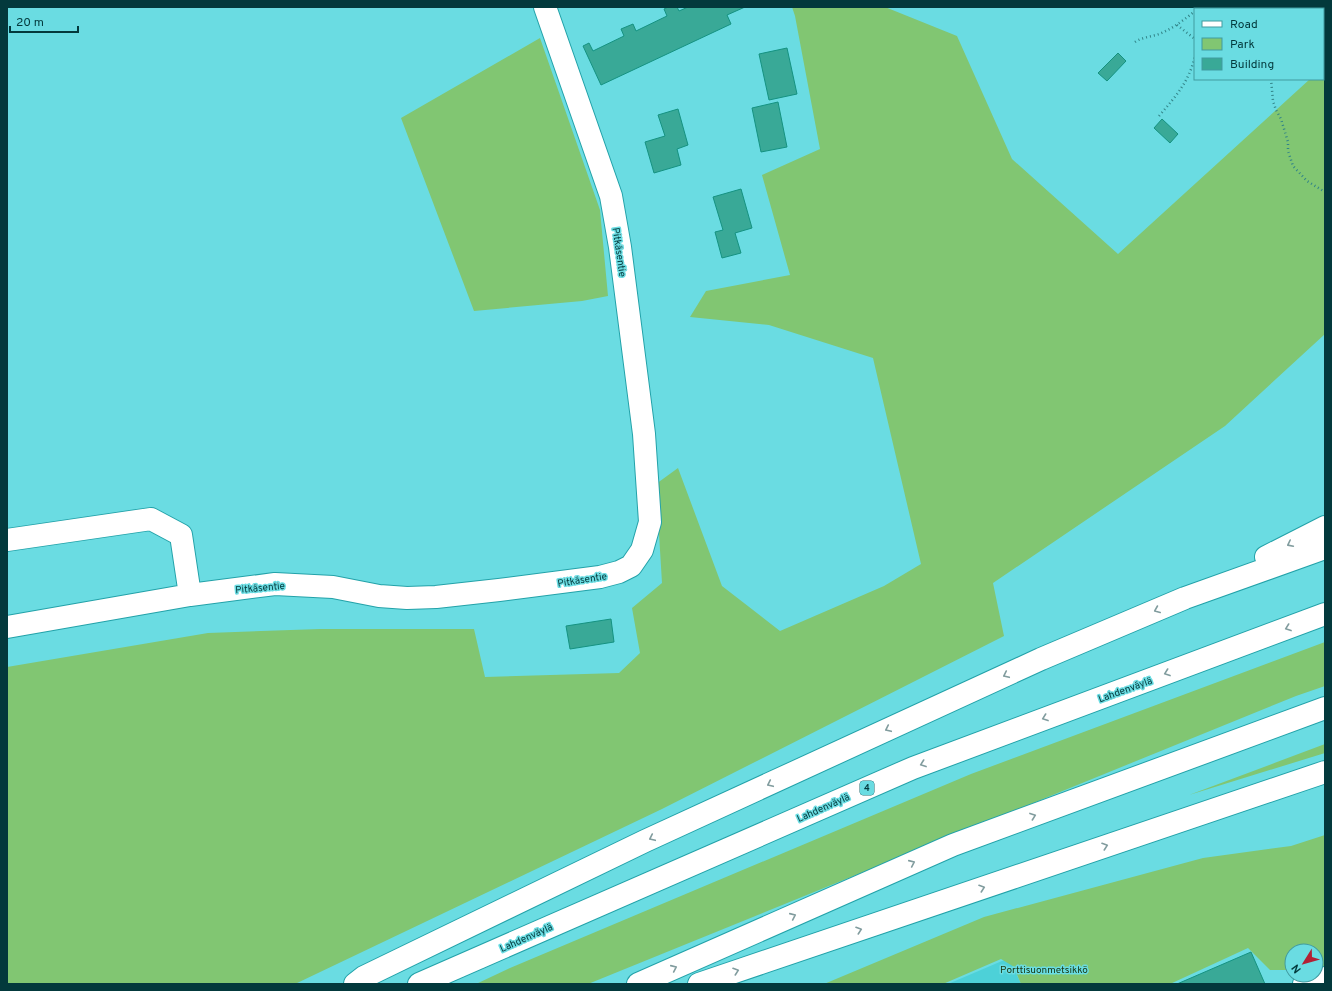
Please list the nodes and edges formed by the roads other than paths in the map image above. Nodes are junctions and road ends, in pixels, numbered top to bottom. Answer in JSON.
{"nodes":[{"id":1,"x":545,"y":7,"type":"edge"},
{"id":2,"x":1325,"y":527,"type":"edge"},
{"id":3,"x":7,"y":540,"type":"edge"},
{"id":4,"x":1325,"y":548,"type":"edge"},
{"id":5,"x":190,"y":595,"type":"junction"},
{"id":6,"x":1185,"y":598,"type":"junction"},
{"id":7,"x":1325,"y":614,"type":"edge"},
{"id":8,"x":7,"y":627,"type":"edge"},
{"id":9,"x":1325,"y":708,"type":"edge"},
{"id":10,"x":1325,"y":772,"type":"edge"},
{"id":11,"x":1325,"y":978,"type":"edge"},
{"id":12,"x":356,"y":984,"type":"edge"},
{"id":13,"x":418,"y":984,"type":"edge"},
{"id":14,"x":638,"y":984,"type":"edge"},
{"id":15,"x":699,"y":984,"type":"edge"},
{"id":16,"x":1304,"y":984,"type":"edge"}],
"edges":[{"from":1,"to":5,"type":"main road","name":"Pitkäsentie"},
{"from":2,"to":6,"type":"main road","one_way":true},
{"from":3,"to":5,"type":"main road"},
{"from":4,"to":6,"type":"main road"},
{"from":5,"to":8,"type":"main road","name":"Pitkäsentie"},
{"from":6,"to":12,"type":"main road","one_way":true},
{"from":7,"to":13,"type":"main road","name":"Lahdenväylä","number":"4","one_way":true},
{"from":14,"to":9,"type":"main road","one_way":true},
{"from":15,"to":10,"type":"main road","one_way":true},
{"from":11,"to":16,"type":"main road"}]}
